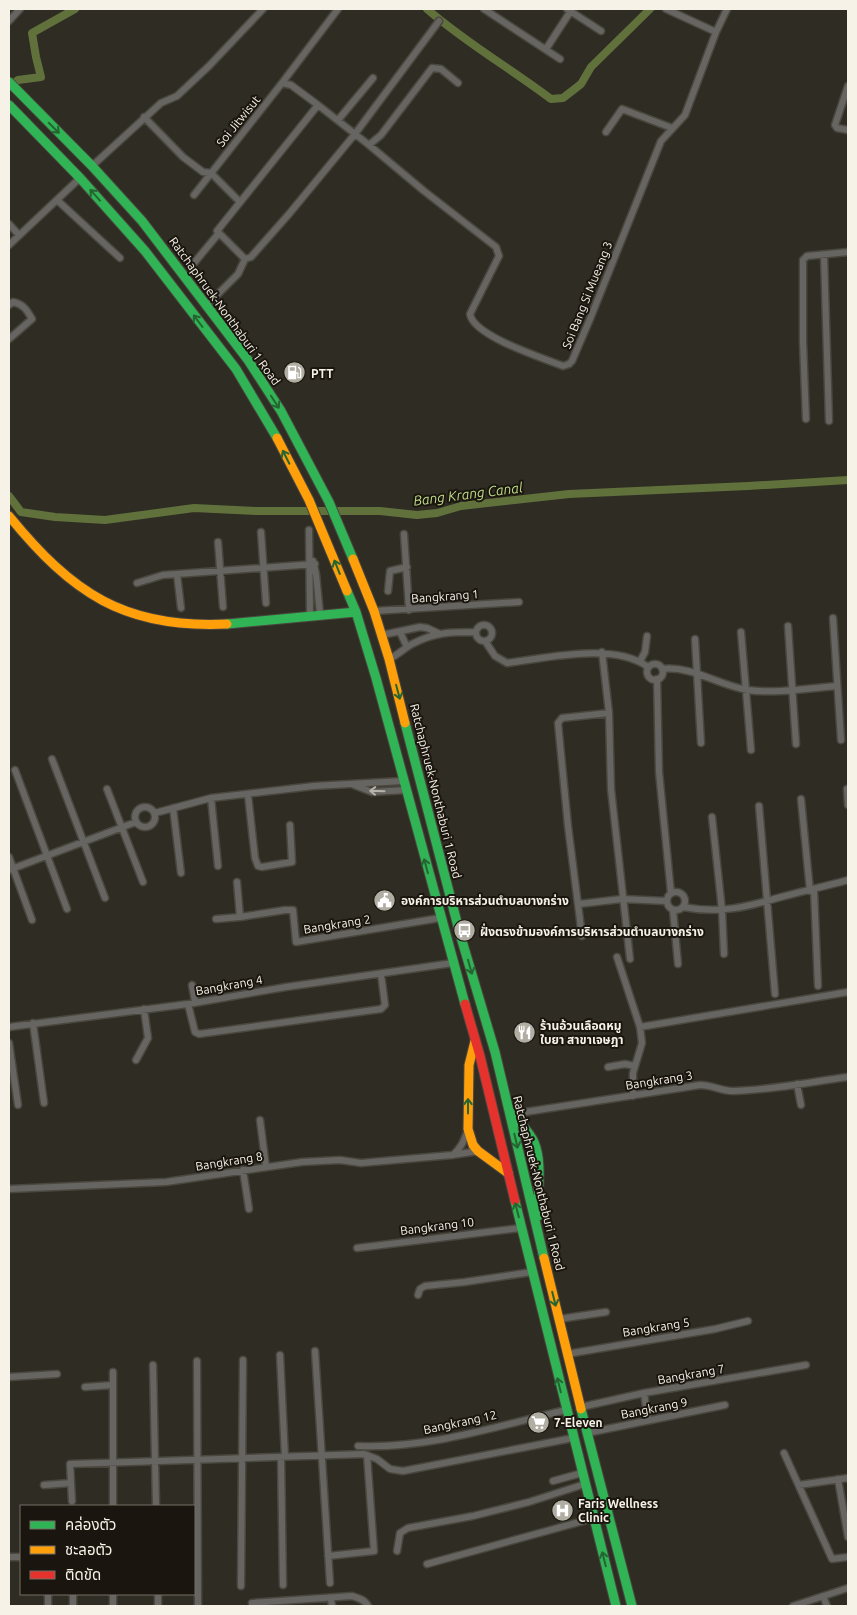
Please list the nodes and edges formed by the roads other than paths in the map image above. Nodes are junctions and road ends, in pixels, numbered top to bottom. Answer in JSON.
{"nodes":[{"id":1,"x":20,"y":9,"type":"edge"},
{"id":2,"x":263,"y":9,"type":"edge"},
{"id":3,"x":338,"y":9,"type":"edge"},
{"id":4,"x":484,"y":9,"type":"edge"},
{"id":5,"x":666,"y":9,"type":"edge"},
{"id":6,"x":726,"y":9,"type":"edge"},
{"id":7,"x":570,"y":10,"type":"edge"},
{"id":8,"x":9,"y":21,"type":"edge"},
{"id":9,"x":439,"y":21,"type":"dead end"},
{"id":10,"x":601,"y":31,"type":"dead end"},
{"id":11,"x":716,"y":32,"type":"junction"},
{"id":12,"x":546,"y":50,"type":"junction"},
{"id":13,"x":560,"y":59,"type":"dead end"},
{"id":14,"x":372,"y":78,"type":"dead end"},
{"id":15,"x":9,"y":82,"type":"edge"},
{"id":16,"x":282,"y":83,"type":"junction"},
{"id":17,"x":458,"y":83,"type":"dead end"},
{"id":18,"x":848,"y":86,"type":"edge"},
{"id":19,"x":9,"y":105,"type":"edge"},
{"id":20,"x":318,"y":105,"type":"junction"},
{"id":21,"x":144,"y":117,"type":"junction"},
{"id":22,"x":338,"y":120,"type":"junction"},
{"id":23,"x":672,"y":128,"type":"junction"},
{"id":24,"x":848,"y":130,"type":"edge"},
{"id":25,"x":606,"y":132,"type":"dead end"},
{"id":26,"x":355,"y":134,"type":"junction"},
{"id":27,"x":369,"y":145,"type":"junction"},
{"id":28,"x":92,"y":166,"type":"junction"},
{"id":29,"x":211,"y":173,"type":"junction"},
{"id":30,"x":80,"y":178,"type":"junction"},
{"id":31,"x":194,"y":195,"type":"dead end"},
{"id":32,"x":57,"y":200,"type":"junction"},
{"id":33,"x":240,"y":202,"type":"junction"},
{"id":34,"x":9,"y":224,"type":"edge"},
{"id":35,"x":219,"y":233,"type":"junction"},
{"id":36,"x":19,"y":235,"type":"junction"},
{"id":37,"x":9,"y":245,"type":"edge"},
{"id":38,"x":848,"y":252,"type":"edge"},
{"id":39,"x":824,"y":254,"type":"junction"},
{"id":40,"x":120,"y":258,"type":"dead end"},
{"id":41,"x":245,"y":259,"type":"junction"},
{"id":42,"x":194,"y":263,"type":"dead end"},
{"id":43,"x":207,"y":304,"type":"junction"},
{"id":44,"x":9,"y":305,"type":"edge"},
{"id":45,"x":9,"y":339,"type":"edge"},
{"id":46,"x":806,"y":419,"type":"dead end"},
{"id":47,"x":829,"y":421,"type":"dead end"},
{"id":48,"x":9,"y":516,"type":"edge"},
{"id":49,"x":310,"y":530,"type":"dead end"},
{"id":50,"x":261,"y":532,"type":"dead end"},
{"id":51,"x":404,"y":534,"type":"dead end"},
{"id":52,"x":218,"y":542,"type":"dead end"},
{"id":53,"x":312,"y":564,"type":"junction"},
{"id":54,"x":407,"y":567,"type":"junction"},
{"id":55,"x":263,"y":568,"type":"junction"},
{"id":56,"x":220,"y":572,"type":"junction"},
{"id":57,"x":177,"y":574,"type":"junction"},
{"id":58,"x":137,"y":583,"type":"dead end"},
{"id":59,"x":388,"y":591,"type":"dead end"},
{"id":60,"x":519,"y":602,"type":"dead end"},
{"id":61,"x":266,"y":603,"type":"dead end"},
{"id":62,"x":223,"y":607,"type":"dead end"},
{"id":63,"x":181,"y":608,"type":"dead end"},
{"id":64,"x":409,"y":610,"type":"junction"},
{"id":65,"x":374,"y":611,"type":"junction"},
{"id":66,"x":356,"y":612,"type":"junction"},
{"id":67,"x":320,"y":614,"type":"junction"},
{"id":68,"x":310,"y":615,"type":"junction"},
{"id":69,"x":833,"y":618,"type":"dead end"},
{"id":70,"x":788,"y":626,"type":"dead end"},
{"id":71,"x":400,"y":632,"type":"junction"},
{"id":72,"x":476,"y":632,"type":"junction"},
{"id":73,"x":742,"y":632,"type":"dead end"},
{"id":74,"x":438,"y":633,"type":"junction"},
{"id":75,"x":382,"y":635,"type":"junction"},
{"id":76,"x":647,"y":636,"type":"dead end"},
{"id":77,"x":695,"y":639,"type":"dead end"},
{"id":78,"x":485,"y":641,"type":"junction"},
{"id":79,"x":407,"y":647,"type":"junction"},
{"id":80,"x":602,"y":652,"type":"junction"},
{"id":81,"x":389,"y":659,"type":"junction"},
{"id":82,"x":640,"y":661,"type":"junction"},
{"id":83,"x":648,"y":667,"type":"junction"},
{"id":84,"x":662,"y":669,"type":"junction"},
{"id":85,"x":696,"y":674,"type":"junction"},
{"id":86,"x":657,"y":679,"type":"junction"},
{"id":87,"x":837,"y":686,"type":"junction"},
{"id":88,"x":793,"y":689,"type":"junction"},
{"id":89,"x":746,"y":690,"type":"junction"},
{"id":90,"x":609,"y":713,"type":"junction"},
{"id":91,"x":841,"y":740,"type":"dead end"},
{"id":92,"x":701,"y":743,"type":"dead end"},
{"id":93,"x":796,"y":744,"type":"dead end"},
{"id":94,"x":751,"y":750,"type":"dead end"},
{"id":95,"x":52,"y":759,"type":"dead end"},
{"id":96,"x":15,"y":770,"type":"dead end"},
{"id":97,"x":404,"y":786,"type":"junction"},
{"id":98,"x":107,"y":789,"type":"dead end"},
{"id":99,"x":847,"y":789,"type":"edge"},
{"id":100,"x":248,"y":795,"type":"junction"},
{"id":101,"x":210,"y":798,"type":"junction"},
{"id":102,"x":801,"y":799,"type":"dead end"},
{"id":103,"x":848,"y":805,"type":"edge"},
{"id":104,"x":758,"y":806,"type":"dead end"},
{"id":105,"x":172,"y":808,"type":"junction"},
{"id":106,"x":155,"y":813,"type":"junction"},
{"id":107,"x":712,"y":817,"type":"dead end"},
{"id":108,"x":136,"y":822,"type":"junction"},
{"id":109,"x":290,"y":825,"type":"dead end"},
{"id":110,"x":122,"y":828,"type":"junction"},
{"id":111,"x":84,"y":843,"type":"junction"},
{"id":112,"x":48,"y":856,"type":"junction"},
{"id":113,"x":9,"y":858,"type":"edge"},
{"id":114,"x":218,"y":866,"type":"dead end"},
{"id":115,"x":11,"y":870,"type":"edge"},
{"id":116,"x":181,"y":873,"type":"dead end"},
{"id":117,"x":848,"y":880,"type":"edge"},
{"id":118,"x":143,"y":882,"type":"dead end"},
{"id":119,"x":237,"y":882,"type":"dead end"},
{"id":120,"x":812,"y":890,"type":"junction"},
{"id":121,"x":671,"y":893,"type":"junction"},
{"id":122,"x":105,"y":898,"type":"dead end"},
{"id":123,"x":622,"y":899,"type":"junction"},
{"id":124,"x":666,"y":901,"type":"junction"},
{"id":125,"x":766,"y":902,"type":"junction"},
{"id":126,"x":579,"y":904,"type":"junction"},
{"id":127,"x":683,"y":907,"type":"junction"},
{"id":128,"x":67,"y":909,"type":"dead end"},
{"id":129,"x":672,"y":910,"type":"junction"},
{"id":130,"x":722,"y":910,"type":"junction"},
{"id":131,"x":240,"y":917,"type":"junction"},
{"id":132,"x":440,"y":918,"type":"junction"},
{"id":133,"x":216,"y":919,"type":"dead end"},
{"id":134,"x":32,"y":920,"type":"dead end"},
{"id":135,"x":582,"y":936,"type":"dead end"},
{"id":136,"x":724,"y":954,"type":"dead end"},
{"id":137,"x":616,"y":957,"type":"dead end"},
{"id":138,"x":630,"y":959,"type":"dead end"},
{"id":139,"x":453,"y":963,"type":"junction"},
{"id":140,"x":678,"y":964,"type":"dead end"},
{"id":141,"x":381,"y":974,"type":"junction"},
{"id":142,"x":192,"y":985,"type":"dead end"},
{"id":143,"x":818,"y":986,"type":"dead end"},
{"id":144,"x":848,"y":992,"type":"edge"},
{"id":145,"x":775,"y":994,"type":"dead end"},
{"id":146,"x":192,"y":1003,"type":"junction"},
{"id":147,"x":144,"y":1009,"type":"junction"},
{"id":148,"x":33,"y":1023,"type":"junction"},
{"id":149,"x":9,"y":1026,"type":"edge"},
{"id":150,"x":640,"y":1027,"type":"junction"},
{"id":151,"x":475,"y":1041,"type":"junction"},
{"id":152,"x":9,"y":1043,"type":"edge"},
{"id":153,"x":136,"y":1060,"type":"dead end"},
{"id":154,"x":635,"y":1066,"type":"junction"},
{"id":155,"x":608,"y":1067,"type":"dead end"},
{"id":156,"x":848,"y":1077,"type":"edge"},
{"id":157,"x":797,"y":1084,"type":"junction"},
{"id":158,"x":633,"y":1096,"type":"junction"},
{"id":159,"x":44,"y":1103,"type":"dead end"},
{"id":160,"x":18,"y":1104,"type":"dead end"},
{"id":161,"x":802,"y":1105,"type":"dead end"},
{"id":162,"x":532,"y":1111,"type":"junction"},
{"id":163,"x":510,"y":1112,"type":"junction"},
{"id":164,"x":260,"y":1120,"type":"dead end"},
{"id":165,"x":522,"y":1126,"type":"junction"},
{"id":166,"x":468,"y":1129,"type":"junction"},
{"id":167,"x":478,"y":1151,"type":"junction"},
{"id":168,"x":452,"y":1155,"type":"junction"},
{"id":169,"x":266,"y":1167,"type":"junction"},
{"id":170,"x":243,"y":1170,"type":"junction"},
{"id":171,"x":508,"y":1173,"type":"junction"},
{"id":172,"x":9,"y":1189,"type":"edge"},
{"id":173,"x":249,"y":1209,"type":"dead end"},
{"id":174,"x":521,"y":1228,"type":"junction"},
{"id":175,"x":538,"y":1234,"type":"junction"},
{"id":176,"x":357,"y":1248,"type":"dead end"},
{"id":177,"x":532,"y":1272,"type":"junction"},
{"id":178,"x":418,"y":1295,"type":"dead end"},
{"id":179,"x":606,"y":1312,"type":"dead end"},
{"id":180,"x":559,"y":1320,"type":"junction"},
{"id":181,"x":748,"y":1321,"type":"dead end"},
{"id":182,"x":315,"y":1351,"type":"dead end"},
{"id":183,"x":567,"y":1354,"type":"junction"},
{"id":184,"x":280,"y":1355,"type":"dead end"},
{"id":185,"x":243,"y":1360,"type":"dead end"},
{"id":186,"x":197,"y":1361,"type":"dead end"},
{"id":187,"x":153,"y":1365,"type":"dead end"},
{"id":188,"x":806,"y":1365,"type":"dead end"},
{"id":189,"x":113,"y":1372,"type":"dead end"},
{"id":190,"x":57,"y":1374,"type":"dead end"},
{"id":191,"x":9,"y":1377,"type":"edge"},
{"id":192,"x":113,"y":1385,"type":"junction"},
{"id":193,"x":85,"y":1387,"type":"dead end"},
{"id":194,"x":644,"y":1393,"type":"junction"},
{"id":195,"x":725,"y":1405,"type":"dead end"},
{"id":196,"x":580,"y":1407,"type":"junction"},
{"id":197,"x":566,"y":1410,"type":"junction"},
{"id":198,"x":648,"y":1420,"type":"junction"},
{"id":199,"x":587,"y":1433,"type":"junction"},
{"id":200,"x":573,"y":1438,"type":"junction"},
{"id":201,"x":358,"y":1446,"type":"dead end"},
{"id":202,"x":784,"y":1453,"type":"dead end"},
{"id":203,"x":367,"y":1455,"type":"junction"},
{"id":204,"x":321,"y":1456,"type":"junction"},
{"id":205,"x":283,"y":1457,"type":"junction"},
{"id":206,"x":242,"y":1458,"type":"junction"},
{"id":207,"x":197,"y":1460,"type":"junction"},
{"id":208,"x":155,"y":1461,"type":"junction"},
{"id":209,"x":113,"y":1462,"type":"junction"},
{"id":210,"x":582,"y":1473,"type":"junction"},
{"id":211,"x":848,"y":1478,"type":"edge"},
{"id":212,"x":838,"y":1479,"type":"junction"},
{"id":213,"x":553,"y":1481,"type":"dead end"},
{"id":214,"x":71,"y":1483,"type":"junction"},
{"id":215,"x":585,"y":1484,"type":"junction"},
{"id":216,"x":44,"y":1485,"type":"dead end"},
{"id":217,"x":798,"y":1485,"type":"junction"},
{"id":218,"x":72,"y":1501,"type":"dead end"},
{"id":219,"x":113,"y":1505,"type":"edge"},
{"id":220,"x":156,"y":1505,"type":"edge"},
{"id":221,"x":594,"y":1518,"type":"junction"},
{"id":222,"x":848,"y":1537,"type":"edge"},
{"id":223,"x":397,"y":1551,"type":"dead end"},
{"id":224,"x":328,"y":1556,"type":"junction"},
{"id":225,"x":848,"y":1558,"type":"edge"},
{"id":226,"x":427,"y":1564,"type":"dead end"},
{"id":227,"x":196,"y":1568,"type":"edge"},
{"id":228,"x":330,"y":1583,"type":"dead end"},
{"id":229,"x":284,"y":1585,"type":"dead end"},
{"id":230,"x":242,"y":1586,"type":"dead end"},
{"id":231,"x":848,"y":1588,"type":"edge"},
{"id":232,"x":823,"y":1596,"type":"junction"},
{"id":233,"x":331,"y":1599,"type":"junction"},
{"id":234,"x":252,"y":1602,"type":"dead end"},
{"id":235,"x":198,"y":1606,"type":"edge"},
{"id":236,"x":332,"y":1606,"type":"edge"},
{"id":237,"x":368,"y":1606,"type":"edge"},
{"id":238,"x":616,"y":1606,"type":"edge"},
{"id":239,"x":632,"y":1606,"type":"edge"},
{"id":240,"x":793,"y":1606,"type":"edge"},
{"id":241,"x":826,"y":1606,"type":"edge"}],
"edges":[{"from":1,"to":8,"type":"street"},
{"from":2,"to":21,"type":"street"},
{"from":3,"to":16,"type":"street","name":"Soi Jitwisut"},
{"from":4,"to":12,"type":"street"},
{"from":5,"to":11,"type":"street"},
{"from":6,"to":11,"type":"street","name":"Soi Bang Si Mueang 3"},
{"from":7,"to":10,"type":"street"},
{"from":7,"to":12,"type":"street"},
{"from":9,"to":26,"type":"street"},
{"from":11,"to":23,"type":"street","name":"Soi Bang Si Mueang 3"},
{"from":12,"to":13,"type":"street"},
{"from":14,"to":22,"type":"street"},
{"from":15,"to":28,"type":"main road","name":"Ratchaphruek-Nonthaburi 1 Road","one_way":true},
{"from":16,"to":20,"type":"street","name":"Soi Bang Si Mueang 3"},
{"from":16,"to":29,"type":"street","name":"Soi Jitwisut"},
{"from":17,"to":27,"type":"street"},
{"from":18,"to":24,"type":"street"},
{"from":19,"to":30,"type":"main road","name":"Ratchaphruek-Nonthaburi 1 Road"},
{"from":20,"to":22,"type":"street","name":"Soi Bang Si Mueang 3"},
{"from":20,"to":33,"type":"street"},
{"from":21,"to":28,"type":"street"},
{"from":21,"to":29,"type":"street"},
{"from":22,"to":26,"type":"street","name":"Soi Bang Si Mueang 3"},
{"from":23,"to":25,"type":"street"},
{"from":23,"to":27,"type":"street","name":"Soi Bang Si Mueang 3"},
{"from":26,"to":27,"type":"street","name":"Soi Bang Si Mueang 3"},
{"from":26,"to":41,"type":"street"},
{"from":28,"to":43,"type":"main road","name":"Ratchaphruek-Nonthaburi 1 Road"},
{"from":29,"to":31,"type":"street","name":"Soi Jitwisut"},
{"from":29,"to":33,"type":"street"},
{"from":30,"to":32,"type":"street"},
{"from":66,"to":30,"type":"main road","name":"Ratchaphruek-Nonthaburi 1 Road","one_way":true},
{"from":32,"to":36,"type":"street"},
{"from":32,"to":40,"type":"street"},
{"from":33,"to":35,"type":"street"},
{"from":34,"to":36,"type":"street"},
{"from":35,"to":41,"type":"street"},
{"from":35,"to":42,"type":"street"},
{"from":36,"to":37,"type":"street"},
{"from":38,"to":39,"type":"street"},
{"from":39,"to":46,"type":"street"},
{"from":39,"to":47,"type":"street"},
{"from":41,"to":43,"type":"street"},
{"from":43,"to":65,"type":"main road","name":"Ratchaphruek-Nonthaburi 1 Road","one_way":true},
{"from":44,"to":45,"type":"street"},
{"from":48,"to":68,"type":"main road"},
{"from":49,"to":53,"type":"street"},
{"from":50,"to":55,"type":"street"},
{"from":51,"to":54,"type":"street"},
{"from":52,"to":56,"type":"street"},
{"from":53,"to":55,"type":"street"},
{"from":53,"to":67,"type":"street"},
{"from":53,"to":68,"type":"street"},
{"from":54,"to":59,"type":"street"},
{"from":54,"to":64,"type":"street"},
{"from":55,"to":56,"type":"street"},
{"from":55,"to":61,"type":"street"},
{"from":56,"to":57,"type":"street"},
{"from":56,"to":62,"type":"street"},
{"from":57,"to":58,"type":"street"},
{"from":57,"to":63,"type":"street"},
{"from":60,"to":64,"type":"street","name":"Bangkrang 1"},
{"from":64,"to":65,"type":"street","name":"Bangkrang 1"},
{"from":65,"to":75,"type":"main road","name":"Ratchaphruek-Nonthaburi 1 Road"},
{"from":66,"to":67,"type":"main road"},
{"from":66,"to":97,"type":"main road","name":"Ratchaphruek-Nonthaburi 1 Road"},
{"from":67,"to":68,"type":"main road"},
{"from":69,"to":87,"type":"street"},
{"from":70,"to":88,"type":"street"},
{"from":71,"to":74,"type":"street"},
{"from":71,"to":75,"type":"street"},
{"from":71,"to":79,"type":"street"},
{"from":72,"to":74,"type":"street"},
{"from":72,"to":78,"type":"street"},
{"from":72,"to":78,"type":"street"},
{"from":73,"to":89,"type":"street"},
{"from":74,"to":79,"type":"street"},
{"from":75,"to":81,"type":"main road","name":"Ratchaphruek-Nonthaburi 1 Road"},
{"from":76,"to":82,"type":"street"},
{"from":77,"to":85,"type":"street"},
{"from":78,"to":80,"type":"street"},
{"from":79,"to":81,"type":"street"},
{"from":80,"to":82,"type":"street"},
{"from":80,"to":90,"type":"street"},
{"from":81,"to":163,"type":"main road","name":"Ratchaphruek-Nonthaburi 1 Road","one_way":true},
{"from":82,"to":83,"type":"street"},
{"from":83,"to":84,"type":"street"},
{"from":83,"to":86,"type":"street"},
{"from":84,"to":85,"type":"street"},
{"from":84,"to":86,"type":"street"},
{"from":85,"to":89,"type":"street"},
{"from":85,"to":92,"type":"street"},
{"from":86,"to":121,"type":"street"},
{"from":87,"to":88,"type":"street"},
{"from":87,"to":91,"type":"street"},
{"from":88,"to":89,"type":"street"},
{"from":88,"to":93,"type":"street"},
{"from":89,"to":94,"type":"street"},
{"from":90,"to":123,"type":"street"},
{"from":90,"to":126,"type":"street"},
{"from":95,"to":111,"type":"street"},
{"from":96,"to":112,"type":"street"},
{"from":97,"to":100,"type":"street"},
{"from":132,"to":97,"type":"main road","name":"Ratchaphruek-Nonthaburi 1 Road","one_way":true},
{"from":98,"to":110,"type":"street"},
{"from":99,"to":103,"type":"street"},
{"from":100,"to":101,"type":"street"},
{"from":100,"to":109,"type":"street"},
{"from":101,"to":105,"type":"street"},
{"from":101,"to":114,"type":"street"},
{"from":102,"to":120,"type":"street"},
{"from":104,"to":125,"type":"street"},
{"from":105,"to":106,"type":"street"},
{"from":105,"to":116,"type":"street"},
{"from":106,"to":108,"type":"street"},
{"from":106,"to":108,"type":"street"},
{"from":107,"to":130,"type":"street"},
{"from":108,"to":110,"type":"street"},
{"from":110,"to":111,"type":"street"},
{"from":110,"to":118,"type":"street"},
{"from":111,"to":112,"type":"street"},
{"from":111,"to":122,"type":"street"},
{"from":112,"to":115,"type":"street"},
{"from":112,"to":128,"type":"street"},
{"from":113,"to":115,"type":"street"},
{"from":115,"to":134,"type":"street"},
{"from":117,"to":120,"type":"street"},
{"from":119,"to":131,"type":"street"},
{"from":120,"to":125,"type":"street"},
{"from":120,"to":143,"type":"street"},
{"from":121,"to":124,"type":"street"},
{"from":121,"to":127,"type":"street"},
{"from":123,"to":124,"type":"street"},
{"from":123,"to":126,"type":"street"},
{"from":123,"to":138,"type":"street"},
{"from":124,"to":129,"type":"street"},
{"from":125,"to":130,"type":"street"},
{"from":125,"to":145,"type":"street"},
{"from":126,"to":135,"type":"street"},
{"from":127,"to":129,"type":"street"},
{"from":127,"to":130,"type":"street"},
{"from":129,"to":140,"type":"street"},
{"from":130,"to":136,"type":"street"},
{"from":131,"to":132,"type":"street","name":"Bangkrang 2"},
{"from":131,"to":133,"type":"street"},
{"from":132,"to":139,"type":"main road","name":"Ratchaphruek-Nonthaburi 1 Road"},
{"from":137,"to":150,"type":"street"},
{"from":139,"to":141,"type":"street","name":"Bangkrang 4"},
{"from":139,"to":151,"type":"main road","name":"Ratchaphruek-Nonthaburi 1 Road"},
{"from":141,"to":146,"type":"street","name":"Bangkrang 4"},
{"from":141,"to":146,"type":"street"},
{"from":142,"to":146,"type":"street"},
{"from":144,"to":150,"type":"street"},
{"from":146,"to":147,"type":"street","name":"Bangkrang 4"},
{"from":147,"to":148,"type":"street","name":"Bangkrang 4"},
{"from":147,"to":153,"type":"street"},
{"from":148,"to":149,"type":"street","name":"Bangkrang 4"},
{"from":148,"to":159,"type":"street"},
{"from":150,"to":154,"type":"street"},
{"from":166,"to":151,"type":"main road","one_way":true},
{"from":151,"to":171,"type":"main road","name":"Ratchaphruek-Nonthaburi 1 Road"},
{"from":152,"to":160,"type":"street"},
{"from":154,"to":155,"type":"street"},
{"from":154,"to":158,"type":"street"},
{"from":156,"to":157,"type":"street","name":"Bangkrang 3"},
{"from":157,"to":158,"type":"street","name":"Bangkrang 3"},
{"from":157,"to":161,"type":"street"},
{"from":158,"to":162,"type":"street","name":"Bangkrang 3"},
{"from":162,"to":163,"type":"street","name":"Bangkrang 3"},
{"from":162,"to":165,"type":"street"},
{"from":163,"to":165,"type":"main road"},
{"from":163,"to":175,"type":"main road","name":"Ratchaphruek-Nonthaburi 1 Road","one_way":true},
{"from":164,"to":169,"type":"street"},
{"from":165,"to":175,"type":"main road"},
{"from":166,"to":167,"type":"main road"},
{"from":166,"to":168,"type":"street"},
{"from":167,"to":168,"type":"street","name":"Bangkrang 8"},
{"from":167,"to":171,"type":"main road"},
{"from":168,"to":169,"type":"street","name":"Bangkrang 8"},
{"from":169,"to":170,"type":"street","name":"Bangkrang 8"},
{"from":170,"to":172,"type":"street","name":"Bangkrang 8"},
{"from":170,"to":173,"type":"street"},
{"from":174,"to":171,"type":"main road","name":"Ratchaphruek-Nonthaburi 1 Road","one_way":true},
{"from":174,"to":176,"type":"street","name":"Bangkrang 10"},
{"from":174,"to":177,"type":"main road","name":"Ratchaphruek-Nonthaburi 1 Road"},
{"from":175,"to":180,"type":"main road","name":"Ratchaphruek-Nonthaburi 1 Road","one_way":true},
{"from":177,"to":178,"type":"street"},
{"from":197,"to":177,"type":"main road","name":"Ratchaphruek-Nonthaburi 1 Road","one_way":true},
{"from":179,"to":180,"type":"street"},
{"from":180,"to":183,"type":"main road","name":"Ratchaphruek-Nonthaburi 1 Road"},
{"from":181,"to":183,"type":"street","name":"Bangkrang 5"},
{"from":182,"to":204,"type":"street"},
{"from":183,"to":196,"type":"main road","name":"Ratchaphruek-Nonthaburi 1 Road"},
{"from":184,"to":205,"type":"street"},
{"from":185,"to":206,"type":"street"},
{"from":186,"to":207,"type":"street"},
{"from":187,"to":208,"type":"street"},
{"from":188,"to":194,"type":"street","name":"Bangkrang 7"},
{"from":189,"to":192,"type":"street"},
{"from":190,"to":191,"type":"street"},
{"from":192,"to":193,"type":"street"},
{"from":192,"to":209,"type":"street"},
{"from":194,"to":196,"type":"street","name":"Bangkrang 7"},
{"from":194,"to":198,"type":"street"},
{"from":195,"to":198,"type":"street","name":"Bangkrang 9"},
{"from":196,"to":199,"type":"main road","name":"Ratchaphruek-Nonthaburi 1 Road"},
{"from":197,"to":200,"type":"main road","name":"Ratchaphruek-Nonthaburi 1 Road"},
{"from":197,"to":201,"type":"street","name":"Bangkrang 12"},
{"from":198,"to":199,"type":"street","name":"Bangkrang 9"},
{"from":199,"to":239,"type":"main road","name":"Ratchaphruek-Nonthaburi 1 Road"},
{"from":200,"to":203,"type":"street"},
{"from":200,"to":210,"type":"main road","name":"Ratchaphruek-Nonthaburi 1 Road"},
{"from":202,"to":217,"type":"street"},
{"from":203,"to":204,"type":"street"},
{"from":203,"to":224,"type":"street"},
{"from":204,"to":205,"type":"street"},
{"from":204,"to":224,"type":"street"},
{"from":205,"to":206,"type":"street"},
{"from":205,"to":229,"type":"street"},
{"from":206,"to":207,"type":"street"},
{"from":206,"to":230,"type":"street"},
{"from":207,"to":208,"type":"street"},
{"from":207,"to":227,"type":"street"},
{"from":208,"to":209,"type":"street"},
{"from":208,"to":220,"type":"street"},
{"from":209,"to":214,"type":"street"},
{"from":209,"to":219,"type":"street"},
{"from":210,"to":213,"type":"street"},
{"from":210,"to":215,"type":"main road","name":"Ratchaphruek-Nonthaburi 1 Road"},
{"from":211,"to":212,"type":"street"},
{"from":212,"to":217,"type":"street"},
{"from":212,"to":222,"type":"street"},
{"from":214,"to":216,"type":"street"},
{"from":214,"to":218,"type":"street"},
{"from":215,"to":221,"type":"main road","name":"Ratchaphruek-Nonthaburi 1 Road"},
{"from":215,"to":223,"type":"street"},
{"from":217,"to":225,"type":"street"},
{"from":221,"to":226,"type":"street"},
{"from":238,"to":221,"type":"main road","name":"Ratchaphruek-Nonthaburi 1 Road","one_way":true},
{"from":224,"to":228,"type":"street"},
{"from":227,"to":235,"type":"street"},
{"from":231,"to":232,"type":"street"},
{"from":232,"to":240,"type":"street"},
{"from":232,"to":241,"type":"street"},
{"from":233,"to":234,"type":"street"},
{"from":233,"to":236,"type":"street"},
{"from":233,"to":237,"type":"street"}]}
